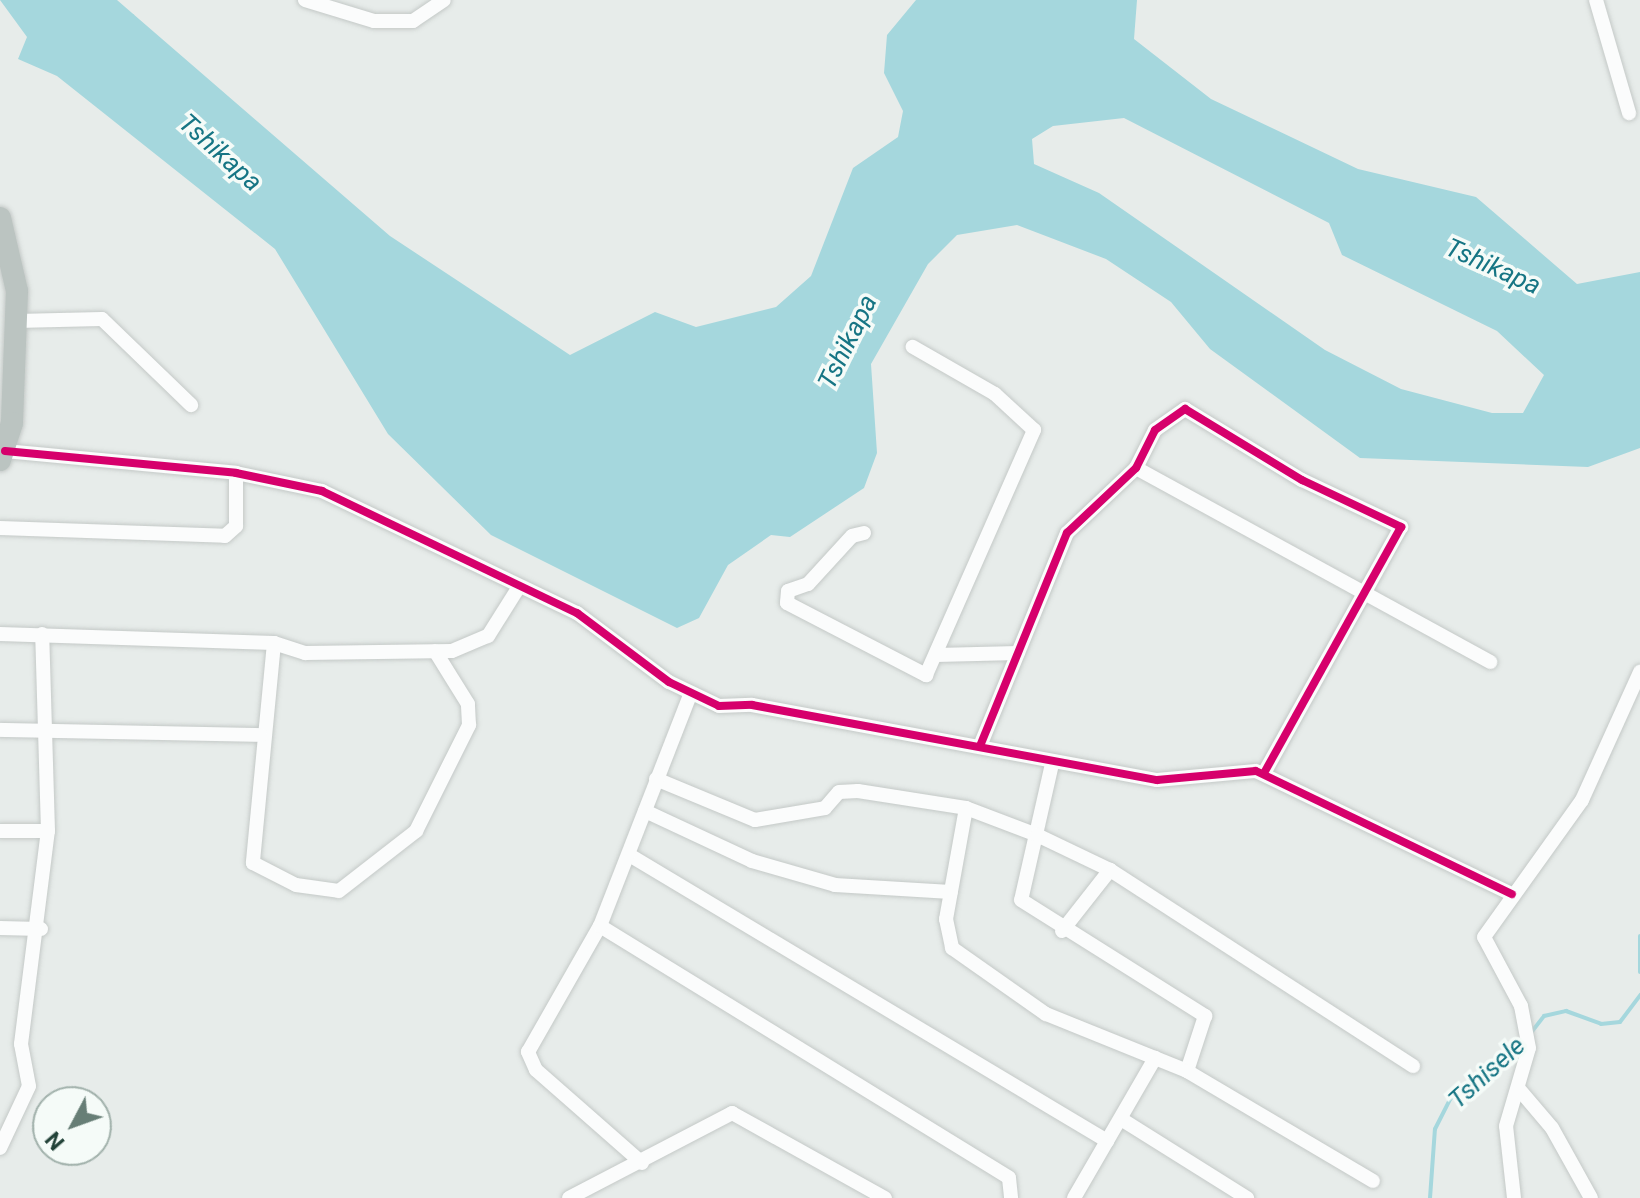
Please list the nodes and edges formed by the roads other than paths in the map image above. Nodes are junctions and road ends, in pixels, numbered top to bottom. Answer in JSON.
{"nodes":[{"id":1,"x":305,"y":0,"type":"edge"},
{"id":2,"x":444,"y":0,"type":"edge"},
{"id":3,"x":1596,"y":0,"type":"edge"},
{"id":4,"x":1629,"y":113,"type":"dead end"},
{"id":5,"x":0,"y":218,"type":"edge"},
{"id":6,"x":16,"y":321,"type":"junction"},
{"id":7,"x":913,"y":347,"type":"dead end"},
{"id":8,"x":191,"y":405,"type":"dead end"},
{"id":9,"x":2,"y":456,"type":"edge"},
{"id":10,"x":1136,"y":468,"type":"junction"},
{"id":11,"x":236,"y":473,"type":"junction"},
{"id":12,"x":0,"y":528,"type":"edge"},
{"id":13,"x":864,"y":533,"type":"dead end"},
{"id":14,"x":517,"y":590,"type":"junction"},
{"id":15,"x":1360,"y":595,"type":"junction"},
{"id":16,"x":0,"y":634,"type":"edge"},
{"id":17,"x":42,"y":634,"type":"junction"},
{"id":18,"x":274,"y":643,"type":"junction"},
{"id":19,"x":435,"y":651,"type":"junction"},
{"id":20,"x":1018,"y":653,"type":"junction"},
{"id":21,"x":936,"y":655,"type":"junction"},
{"id":22,"x":1490,"y":662,"type":"dead end"},
{"id":23,"x":1640,"y":672,"type":"edge"},
{"id":24,"x":691,"y":693,"type":"junction"},
{"id":25,"x":46,"y":729,"type":"junction"},
{"id":26,"x":0,"y":730,"type":"edge"},
{"id":27,"x":260,"y":735,"type":"junction"},
{"id":28,"x":980,"y":746,"type":"junction"},
{"id":29,"x":1052,"y":764,"type":"junction"},
{"id":30,"x":1264,"y":773,"type":"junction"},
{"id":31,"x":656,"y":779,"type":"junction"},
{"id":32,"x":966,"y":808,"type":"junction"},
{"id":33,"x":645,"y":811,"type":"junction"},
{"id":34,"x":0,"y":831,"type":"edge"},
{"id":35,"x":48,"y":831,"type":"junction"},
{"id":36,"x":1037,"y":835,"type":"junction"},
{"id":37,"x":631,"y":856,"type":"junction"},
{"id":38,"x":1110,"y":870,"type":"junction"},
{"id":39,"x":951,"y":892,"type":"junction"},
{"id":40,"x":1512,"y":894,"type":"junction"},
{"id":41,"x":600,"y":926,"type":"junction"},
{"id":42,"x":0,"y":928,"type":"edge"},
{"id":43,"x":41,"y":929,"type":"junction"},
{"id":44,"x":1062,"y":931,"type":"junction"},
{"id":45,"x":1155,"y":1058,"type":"junction"},
{"id":46,"x":1413,"y":1066,"type":"dead end"},
{"id":47,"x":1187,"y":1071,"type":"junction"},
{"id":48,"x":1518,"y":1088,"type":"junction"},
{"id":49,"x":1121,"y":1119,"type":"junction"},
{"id":50,"x":1107,"y":1141,"type":"junction"},
{"id":51,"x":0,"y":1148,"type":"edge"},
{"id":52,"x":642,"y":1163,"type":"junction"},
{"id":53,"x":1373,"y":1181,"type":"dead end"},
{"id":54,"x":569,"y":1198,"type":"edge"},
{"id":55,"x":885,"y":1198,"type":"edge"},
{"id":56,"x":1011,"y":1198,"type":"edge"},
{"id":57,"x":1074,"y":1198,"type":"edge"},
{"id":58,"x":1247,"y":1198,"type":"edge"},
{"id":59,"x":1514,"y":1198,"type":"edge"},
{"id":60,"x":1591,"y":1198,"type":"edge"}],
"edges":[{"from":1,"to":2,"type":"street"},
{"from":3,"to":4,"type":"street"},
{"from":5,"to":6,"type":"highway"},
{"from":6,"to":8,"type":"street"},
{"from":6,"to":9,"type":"highway"},
{"from":7,"to":21,"type":"street"},
{"from":9,"to":11,"type":"street"},
{"from":10,"to":15,"type":"street"},
{"from":10,"to":15,"type":"street"},
{"from":10,"to":20,"type":"street"},
{"from":11,"to":12,"type":"street"},
{"from":11,"to":14,"type":"street"},
{"from":13,"to":21,"type":"street"},
{"from":14,"to":19,"type":"street"},
{"from":14,"to":24,"type":"street"},
{"from":15,"to":22,"type":"street"},
{"from":15,"to":30,"type":"street"},
{"from":16,"to":17,"type":"street"},
{"from":17,"to":18,"type":"street"},
{"from":17,"to":25,"type":"street"},
{"from":18,"to":19,"type":"street"},
{"from":18,"to":27,"type":"street"},
{"from":19,"to":27,"type":"street"},
{"from":20,"to":21,"type":"street"},
{"from":20,"to":28,"type":"street"},
{"from":23,"to":40,"type":"street"},
{"from":24,"to":28,"type":"street"},
{"from":24,"to":31,"type":"street"},
{"from":25,"to":26,"type":"street"},
{"from":25,"to":27,"type":"street"},
{"from":25,"to":35,"type":"street"},
{"from":28,"to":29,"type":"street"},
{"from":29,"to":30,"type":"street"},
{"from":29,"to":36,"type":"street"},
{"from":30,"to":40,"type":"street"},
{"from":31,"to":32,"type":"street"},
{"from":31,"to":33,"type":"street"},
{"from":32,"to":36,"type":"street"},
{"from":32,"to":39,"type":"street"},
{"from":33,"to":37,"type":"street"},
{"from":33,"to":39,"type":"street"},
{"from":34,"to":35,"type":"street"},
{"from":35,"to":43,"type":"street"},
{"from":36,"to":38,"type":"street"},
{"from":36,"to":44,"type":"street"},
{"from":37,"to":41,"type":"street"},
{"from":37,"to":50,"type":"street"},
{"from":38,"to":44,"type":"street"},
{"from":38,"to":46,"type":"street"},
{"from":39,"to":45,"type":"street"},
{"from":40,"to":48,"type":"street"},
{"from":41,"to":52,"type":"street"},
{"from":41,"to":56,"type":"street"},
{"from":42,"to":43,"type":"street"},
{"from":43,"to":51,"type":"street"},
{"from":44,"to":47,"type":"street"},
{"from":45,"to":47,"type":"street"},
{"from":45,"to":49,"type":"street"},
{"from":47,"to":53,"type":"street"},
{"from":48,"to":59,"type":"street"},
{"from":48,"to":60,"type":"street"},
{"from":49,"to":50,"type":"street"},
{"from":49,"to":58,"type":"street"},
{"from":50,"to":57,"type":"street"},
{"from":52,"to":54,"type":"street"},
{"from":52,"to":55,"type":"street"}]}
